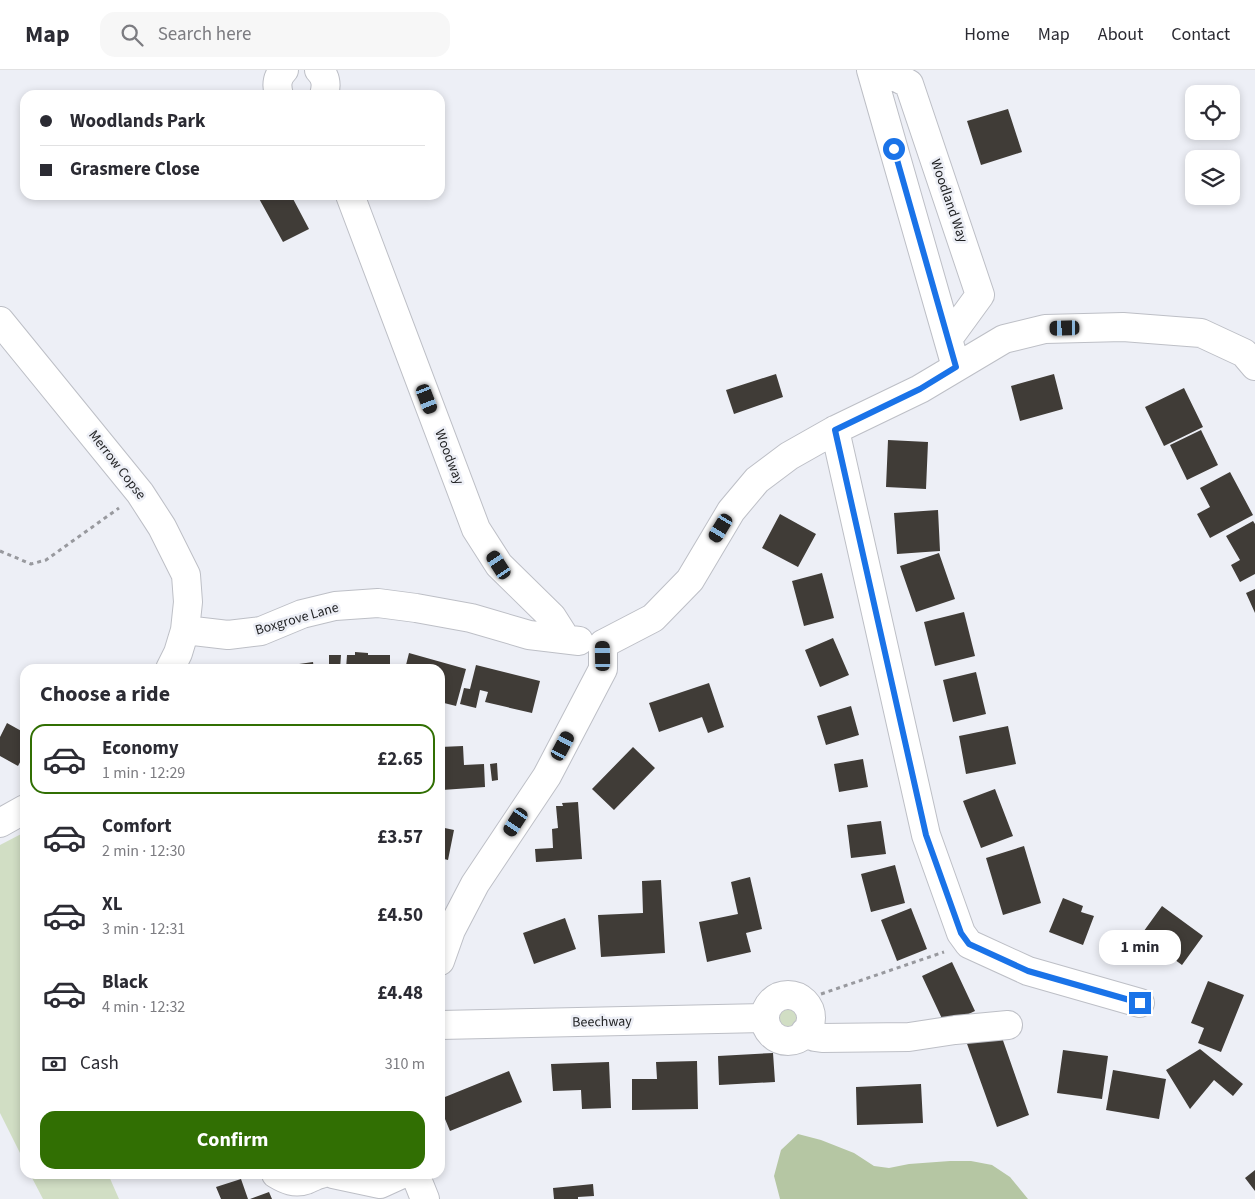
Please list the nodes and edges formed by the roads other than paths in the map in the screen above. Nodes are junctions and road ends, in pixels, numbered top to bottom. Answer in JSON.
{"nodes":[{"id":1,"x":284,"y":70,"type":"edge"},
{"id":2,"x":319,"y":70,"type":"edge"},
{"id":3,"x":871,"y":70,"type":"edge"},
{"id":4,"x":883,"y":70,"type":"edge"},
{"id":5,"x":278,"y":90,"type":"edge"},
{"id":6,"x":325,"y":90,"type":"edge"},
{"id":7,"x":352,"y":200,"type":"edge"},
{"id":8,"x":0,"y":321,"type":"edge"},
{"id":9,"x":948,"y":339,"type":"junction"},
{"id":10,"x":1255,"y":366,"type":"edge"},
{"id":11,"x":956,"y":367,"type":"junction"},
{"id":12,"x":835,"y":430,"type":"junction"},
{"id":13,"x":185,"y":630,"type":"junction"},
{"id":14,"x":566,"y":639,"type":"junction"},
{"id":15,"x":602,"y":644,"type":"junction"},
{"id":16,"x":172,"y":664,"type":"edge"},
{"id":17,"x":20,"y":812,"type":"edge"},
{"id":18,"x":0,"y":823,"type":"edge"},
{"id":19,"x":445,"y":948,"type":"edge"},
{"id":20,"x":1140,"y":1003,"type":"dead end"},
{"id":21,"x":765,"y":1018,"type":"junction"},
{"id":22,"x":445,"y":1025,"type":"edge"},
{"id":23,"x":1008,"y":1025,"type":"dead end"},
{"id":24,"x":805,"y":1032,"type":"junction"},
{"id":25,"x":284,"y":1179,"type":"edge"},
{"id":26,"x":417,"y":1179,"type":"edge"},
{"id":27,"x":318,"y":1182,"type":"edge"},
{"id":28,"x":384,"y":1185,"type":"edge"},
{"id":29,"x":425,"y":1199,"type":"edge"}],
"edges":[{"from":1,"to":5,"type":"street"},
{"from":2,"to":6,"type":"street"},
{"from":3,"to":9,"type":"street"},
{"from":4,"to":9,"type":"street","name":"Woodland Way"},
{"from":7,"to":14,"type":"street","name":"Woodway"},
{"from":8,"to":13,"type":"street","name":"Merrow Copse"},
{"from":9,"to":11,"type":"street"},
{"from":10,"to":11,"type":"street"},
{"from":11,"to":12,"type":"street"},
{"from":12,"to":15,"type":"street"},
{"from":12,"to":20,"type":"street"},
{"from":13,"to":14,"type":"street","name":"Boxgrove Lane"},
{"from":13,"to":16,"type":"street"},
{"from":14,"to":15,"type":"street","name":"Boxgrove Lane"},
{"from":15,"to":19,"type":"street"},
{"from":17,"to":18,"type":"street"},
{"from":21,"to":22,"type":"street","name":"Beechway"},
{"from":21,"to":24,"type":"street"},
{"from":21,"to":24,"type":"street"},
{"from":23,"to":24,"type":"street"},
{"from":25,"to":27,"type":"street"},
{"from":26,"to":29,"type":"street"},
{"from":27,"to":28,"type":"street"}]}
